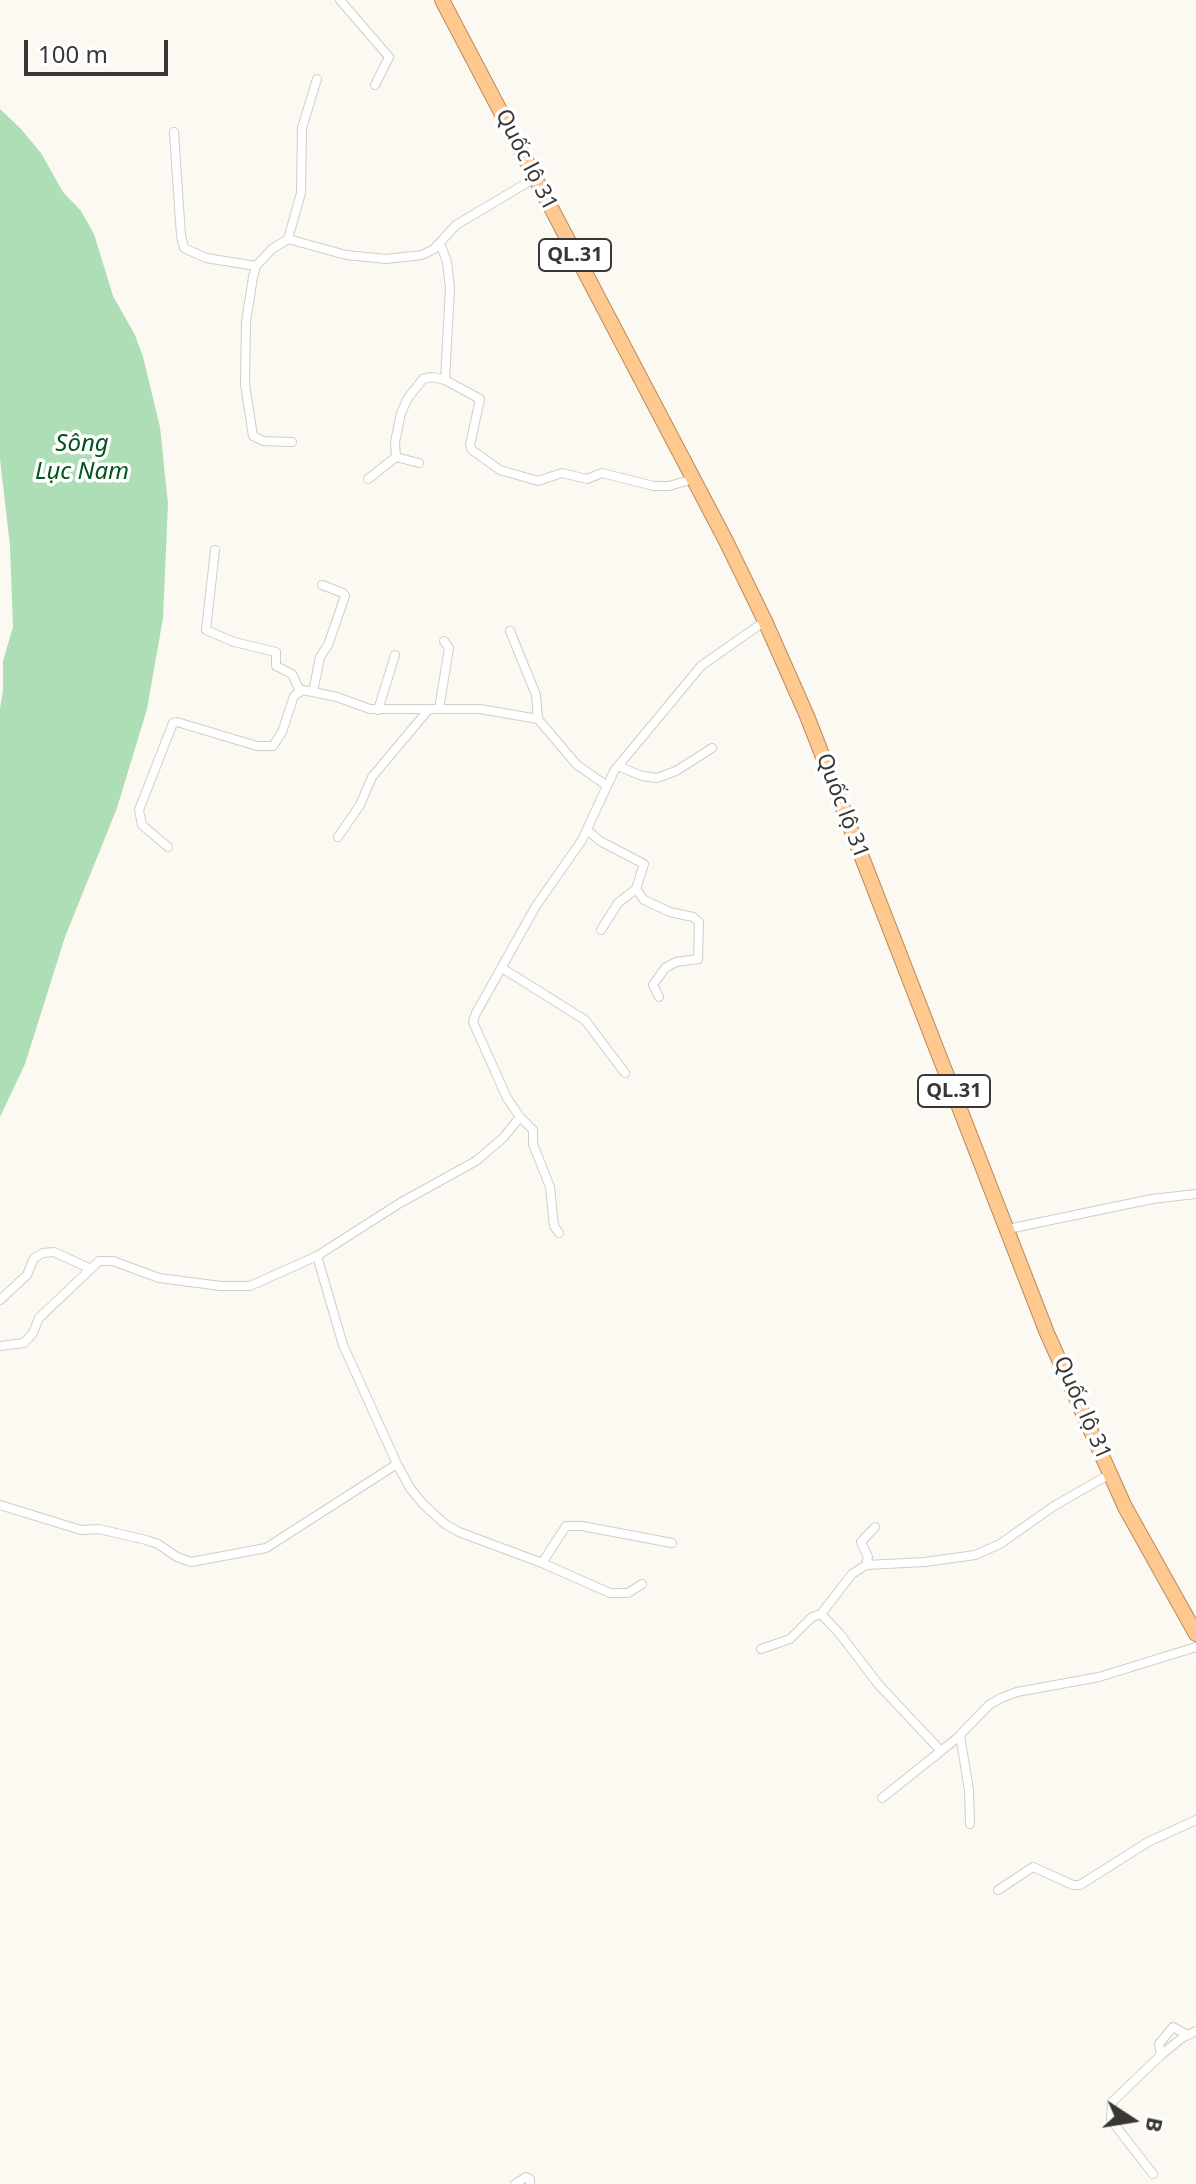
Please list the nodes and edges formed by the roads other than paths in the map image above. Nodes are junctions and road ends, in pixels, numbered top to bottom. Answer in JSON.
{"nodes":[{"id":1,"x":340,"y":0,"type":"edge"},
{"id":2,"x":442,"y":0,"type":"edge"},
{"id":3,"x":317,"y":79,"type":"dead end"},
{"id":4,"x":375,"y":85,"type":"dead end"},
{"id":5,"x":174,"y":132,"type":"dead end"},
{"id":6,"x":535,"y":178,"type":"junction"},
{"id":7,"x":288,"y":239,"type":"junction"},
{"id":8,"x":440,"y":243,"type":"junction"},
{"id":9,"x":256,"y":266,"type":"junction"},
{"id":10,"x":445,"y":380,"type":"junction"},
{"id":11,"x":292,"y":442,"type":"dead end"},
{"id":12,"x":396,"y":457,"type":"junction"},
{"id":13,"x":419,"y":463,"type":"dead end"},
{"id":14,"x":368,"y":479,"type":"dead end"},
{"id":15,"x":693,"y":479,"type":"junction"},
{"id":16,"x":215,"y":550,"type":"dead end"},
{"id":17,"x":322,"y":585,"type":"dead end"},
{"id":18,"x":765,"y":621,"type":"junction"},
{"id":19,"x":510,"y":631,"type":"dead end"},
{"id":20,"x":444,"y":641,"type":"dead end"},
{"id":21,"x":395,"y":655,"type":"dead end"},
{"id":22,"x":300,"y":691,"type":"junction"},
{"id":23,"x":313,"y":692,"type":"junction"},
{"id":24,"x":434,"y":709,"type":"junction"},
{"id":25,"x":378,"y":710,"type":"junction"},
{"id":26,"x":538,"y":719,"type":"junction"},
{"id":27,"x":712,"y":748,"type":"dead end"},
{"id":28,"x":618,"y":766,"type":"junction"},
{"id":29,"x":606,"y":785,"type":"junction"},
{"id":30,"x":587,"y":830,"type":"junction"},
{"id":31,"x":338,"y":837,"type":"dead end"},
{"id":32,"x":168,"y":847,"type":"dead end"},
{"id":33,"x":636,"y":889,"type":"junction"},
{"id":34,"x":601,"y":930,"type":"dead end"},
{"id":35,"x":502,"y":968,"type":"junction"},
{"id":36,"x":659,"y":997,"type":"dead end"},
{"id":37,"x":625,"y":1073,"type":"dead end"},
{"id":38,"x":520,"y":1117,"type":"junction"},
{"id":39,"x":1196,"y":1194,"type":"edge"},
{"id":40,"x":1008,"y":1229,"type":"junction"},
{"id":41,"x":559,"y":1233,"type":"dead end"},
{"id":42,"x":317,"y":1256,"type":"junction"},
{"id":43,"x":91,"y":1269,"type":"junction"},
{"id":44,"x":0,"y":1300,"type":"edge"},
{"id":45,"x":0,"y":1346,"type":"edge"},
{"id":46,"x":397,"y":1464,"type":"junction"},
{"id":47,"x":1111,"y":1474,"type":"junction"},
{"id":48,"x":0,"y":1505,"type":"edge"},
{"id":49,"x":875,"y":1527,"type":"dead end"},
{"id":50,"x":672,"y":1543,"type":"dead end"},
{"id":51,"x":542,"y":1563,"type":"junction"},
{"id":52,"x":866,"y":1565,"type":"junction"},
{"id":53,"x":642,"y":1584,"type":"dead end"},
{"id":54,"x":821,"y":1614,"type":"junction"},
{"id":55,"x":1196,"y":1634,"type":"edge"},
{"id":56,"x":1196,"y":1647,"type":"edge"},
{"id":57,"x":761,"y":1649,"type":"dead end"},
{"id":58,"x":960,"y":1735,"type":"junction"},
{"id":59,"x":941,"y":1751,"type":"junction"},
{"id":60,"x":882,"y":1798,"type":"dead end"},
{"id":61,"x":1196,"y":1820,"type":"edge"},
{"id":62,"x":970,"y":1824,"type":"dead end"},
{"id":63,"x":998,"y":1890,"type":"dead end"},
{"id":64,"x":1192,"y":2033,"type":"edge"},
{"id":65,"x":1161,"y":2055,"type":"junction"},
{"id":66,"x":1153,"y":2174,"type":"dead end"},
{"id":67,"x":515,"y":2184,"type":"edge"},
{"id":68,"x":530,"y":2184,"type":"edge"}],
"edges":[{"from":1,"to":4,"type":"street"},
{"from":2,"to":6,"type":"highway","name":"Quốc lộ 31","number":"QL.31"},
{"from":3,"to":7,"type":"street"},
{"from":5,"to":9,"type":"street"},
{"from":6,"to":8,"type":"street"},
{"from":6,"to":15,"type":"highway","name":"Quốc lộ 31","number":"QL.31"},
{"from":7,"to":8,"type":"street"},
{"from":7,"to":9,"type":"street"},
{"from":8,"to":10,"type":"street"},
{"from":9,"to":11,"type":"street"},
{"from":10,"to":12,"type":"street"},
{"from":10,"to":15,"type":"street"},
{"from":12,"to":13,"type":"street"},
{"from":12,"to":14,"type":"street"},
{"from":15,"to":18,"type":"highway","name":"Quốc lộ 31","number":"QL.31"},
{"from":16,"to":22,"type":"street"},
{"from":17,"to":23,"type":"street"},
{"from":18,"to":28,"type":"street"},
{"from":18,"to":40,"type":"highway","name":"Quốc lộ 31","number":"QL.31"},
{"from":19,"to":26,"type":"street"},
{"from":20,"to":24,"type":"street"},
{"from":21,"to":25,"type":"street"},
{"from":22,"to":23,"type":"street"},
{"from":22,"to":32,"type":"street"},
{"from":23,"to":25,"type":"street"},
{"from":24,"to":25,"type":"street"},
{"from":24,"to":26,"type":"street"},
{"from":24,"to":31,"type":"street"},
{"from":26,"to":29,"type":"street"},
{"from":27,"to":28,"type":"street"},
{"from":28,"to":29,"type":"street"},
{"from":29,"to":30,"type":"street"},
{"from":30,"to":33,"type":"street"},
{"from":30,"to":35,"type":"street"},
{"from":33,"to":34,"type":"street"},
{"from":33,"to":36,"type":"street"},
{"from":35,"to":37,"type":"street"},
{"from":35,"to":38,"type":"street"},
{"from":38,"to":41,"type":"street"},
{"from":38,"to":42,"type":"street"},
{"from":39,"to":40,"type":"street"},
{"from":40,"to":47,"type":"highway","name":"Quốc lộ 31","number":"QL.31"},
{"from":42,"to":43,"type":"street"},
{"from":42,"to":46,"type":"street"},
{"from":43,"to":44,"type":"street"},
{"from":43,"to":45,"type":"street"},
{"from":46,"to":48,"type":"street"},
{"from":46,"to":51,"type":"street"},
{"from":47,"to":52,"type":"street"},
{"from":47,"to":55,"type":"highway","name":"Quốc lộ 31","number":"QL.31"},
{"from":49,"to":52,"type":"street"},
{"from":50,"to":51,"type":"street"},
{"from":51,"to":53,"type":"street"},
{"from":52,"to":54,"type":"street"},
{"from":54,"to":57,"type":"street"},
{"from":54,"to":59,"type":"street"},
{"from":56,"to":58,"type":"street"},
{"from":58,"to":59,"type":"street"},
{"from":58,"to":62,"type":"street"},
{"from":59,"to":60,"type":"street"},
{"from":61,"to":63,"type":"street"},
{"from":64,"to":65,"type":"street"},
{"from":64,"to":65,"type":"street"},
{"from":65,"to":66,"type":"street"},
{"from":67,"to":68,"type":"street"}]}
